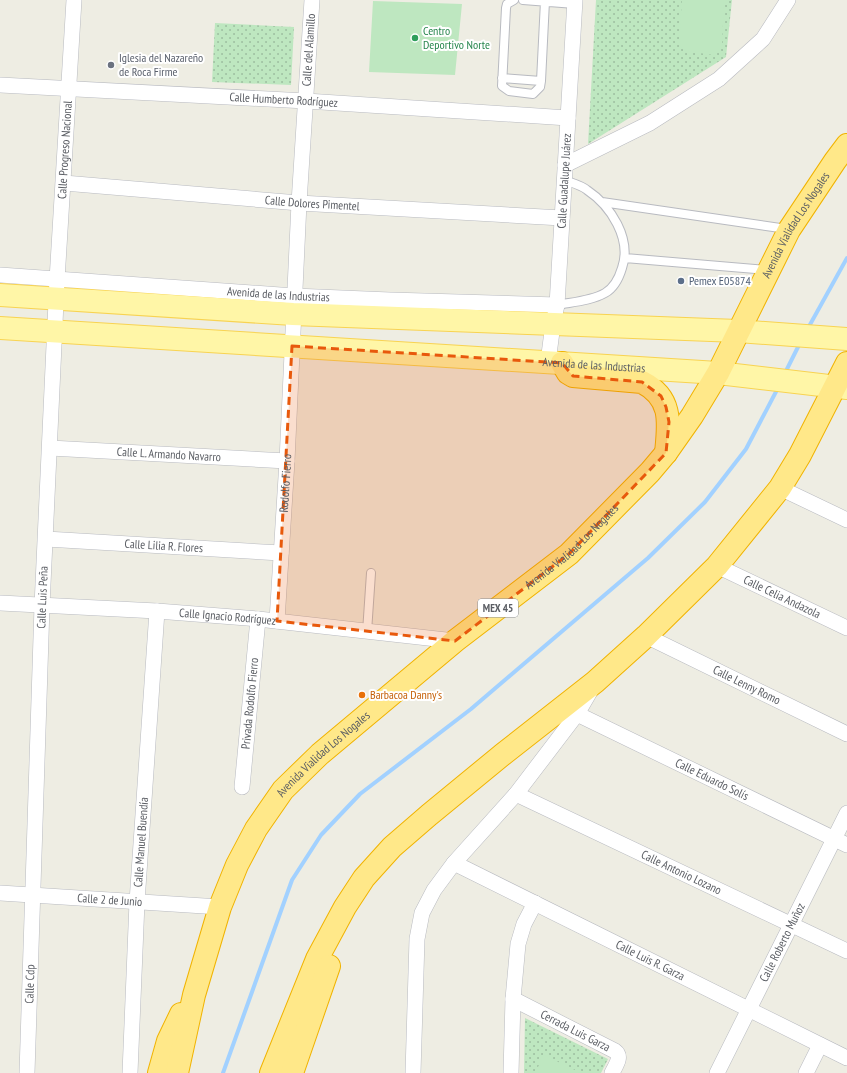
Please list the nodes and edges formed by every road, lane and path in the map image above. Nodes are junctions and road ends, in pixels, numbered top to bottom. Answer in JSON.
{"nodes":[{"id":1,"x":74,"y":0,"type":"edge"},
{"id":2,"x":312,"y":0,"type":"edge"},
{"id":3,"x":514,"y":0,"type":"edge"},
{"id":4,"x":523,"y":0,"type":"edge"},
{"id":5,"x":788,"y":0,"type":"edge"},
{"id":6,"x":545,"y":2,"type":"junction"},
{"id":7,"x":575,"y":2,"type":"edge"},
{"id":8,"x":502,"y":78,"type":"junction"},
{"id":9,"x":541,"y":81,"type":"junction"},
{"id":10,"x":0,"y":85,"type":"edge"},
{"id":11,"x":69,"y":88,"type":"junction"},
{"id":12,"x":306,"y":101,"type":"junction"},
{"id":13,"x":568,"y":118,"type":"junction"},
{"id":14,"x":847,"y":145,"type":"edge"},
{"id":15,"x":565,"y":165,"type":"junction"},
{"id":16,"x":564,"y":180,"type":"junction"},
{"id":17,"x":64,"y":183,"type":"junction"},
{"id":18,"x":602,"y":202,"type":"junction"},
{"id":19,"x":299,"y":203,"type":"junction"},
{"id":20,"x":562,"y":218,"type":"junction"},
{"id":21,"x":789,"y":230,"type":"junction"},
{"id":22,"x":625,"y":258,"type":"junction"},
{"id":23,"x":768,"y":270,"type":"junction"},
{"id":24,"x":0,"y":275,"type":"edge"},
{"id":25,"x":57,"y":289,"type":"junction"},
{"id":26,"x":0,"y":295,"type":"edge"},
{"id":27,"x":294,"y":305,"type":"junction"},
{"id":28,"x":555,"y":315,"type":"junction"},
{"id":29,"x":0,"y":328,"type":"edge"},
{"id":30,"x":55,"y":331,"type":"junction"},
{"id":31,"x":738,"y":331,"type":"junction"},
{"id":32,"x":847,"y":339,"type":"edge"},
{"id":33,"x":292,"y":346,"type":"junction"},
{"id":34,"x":555,"y":363,"type":"junction"},
{"id":35,"x":847,"y":363,"type":"edge"},
{"id":36,"x":718,"y":373,"type":"junction"},
{"id":37,"x":841,"y":387,"type":"edge"},
{"id":38,"x":50,"y":448,"type":"junction"},
{"id":39,"x":666,"y":453,"type":"junction"},
{"id":40,"x":287,"y":461,"type":"junction"},
{"id":41,"x":780,"y":488,"type":"junction"},
{"id":42,"x":844,"y":517,"type":"edge"},
{"id":43,"x":46,"y":539,"type":"junction"},
{"id":44,"x":281,"y":553,"type":"junction"},
{"id":45,"x":717,"y":566,"type":"junction"},
{"id":46,"x":371,"y":573,"type":"dead end"},
{"id":47,"x":0,"y":603,"type":"edge"},
{"id":48,"x":42,"y":606,"type":"junction"},
{"id":49,"x":157,"y":611,"type":"junction"},
{"id":50,"x":258,"y":619,"type":"junction"},
{"id":51,"x":277,"y":621,"type":"junction"},
{"id":52,"x":847,"y":628,"type":"edge"},
{"id":53,"x":368,"y":632,"type":"junction"},
{"id":54,"x":646,"y":636,"type":"junction"},
{"id":55,"x":455,"y":641,"type":"junction"},
{"id":56,"x":595,"y":682,"type":"junction"},
{"id":57,"x":577,"y":714,"type":"junction"},
{"id":58,"x":847,"y":734,"type":"edge"},
{"id":59,"x":242,"y":787,"type":"dead end"},
{"id":60,"x":516,"y":794,"type":"junction"},
{"id":61,"x":847,"y":813,"type":"edge"},
{"id":62,"x":840,"y":842,"type":"edge"},
{"id":63,"x":454,"y":863,"type":"junction"},
{"id":64,"x":0,"y":893,"type":"edge"},
{"id":65,"x":33,"y":895,"type":"junction"},
{"id":66,"x":137,"y":902,"type":"junction"},
{"id":67,"x":535,"y":903,"type":"junction"},
{"id":68,"x":220,"y":907,"type":"junction"},
{"id":69,"x":345,"y":907,"type":"junction"},
{"id":70,"x":791,"y":925,"type":"junction"},
{"id":71,"x":847,"y":951,"type":"edge"},
{"id":72,"x":194,"y":995,"type":"junction"},
{"id":73,"x":513,"y":999,"type":"junction"},
{"id":74,"x":749,"y":1009,"type":"junction"},
{"id":75,"x":820,"y":1045,"type":"junction"},
{"id":76,"x":847,"y":1058,"type":"edge"},
{"id":77,"x":27,"y":1073,"type":"edge"},
{"id":78,"x":130,"y":1073,"type":"edge"},
{"id":79,"x":159,"y":1073,"type":"edge"},
{"id":80,"x":177,"y":1073,"type":"edge"},
{"id":81,"x":271,"y":1073,"type":"edge"},
{"id":82,"x":292,"y":1073,"type":"edge"},
{"id":83,"x":413,"y":1073,"type":"edge"},
{"id":84,"x":511,"y":1073,"type":"edge"},
{"id":85,"x":612,"y":1073,"type":"edge"},
{"id":86,"x":717,"y":1073,"type":"edge"},
{"id":87,"x":806,"y":1073,"type":"edge"}],
"edges":[{"from":1,"to":11,"type":"street","name":"Calle Progreso Nacional"},
{"from":2,"to":12,"type":"street","name":"Calle del Alamillo"},
{"from":3,"to":8,"type":"lane"},
{"from":4,"to":6,"type":"lane"},
{"from":5,"to":15,"type":"street"},
{"from":6,"to":7,"type":"lane"},
{"from":6,"to":9,"type":"lane"},
{"from":7,"to":13,"type":"street","name":"Calle Guadalupe Juárez"},
{"from":8,"to":9,"type":"lane"},
{"from":8,"to":9,"type":"lane"},
{"from":10,"to":11,"type":"street","name":"Calle Humberto Rodríguez"},
{"from":11,"to":12,"type":"street","name":"Calle Humberto Rodríguez"},
{"from":11,"to":17,"type":"street","name":"Calle Progreso Nacional"},
{"from":12,"to":13,"type":"street","name":"Calle Humberto Rodríguez"},
{"from":12,"to":19,"type":"street","name":"Calle del Alamillo"},
{"from":13,"to":15,"type":"street","name":"Calle Guadalupe Juárez"},
{"from":14,"to":21,"type":"highway","name":"Avenida Vialidad Los Nogales","number":"MEX 45"},
{"from":15,"to":16,"type":"street","name":"Calle Guadalupe Juárez"},
{"from":16,"to":18,"type":"lane"},
{"from":16,"to":20,"type":"street","name":"Calle Guadalupe Juárez"},
{"from":17,"to":19,"type":"street","name":"Calle Dolores Pimentel"},
{"from":17,"to":25,"type":"street","name":"Calle Progreso Nacional"},
{"from":18,"to":21,"type":"lane"},
{"from":18,"to":22,"type":"lane"},
{"from":19,"to":20,"type":"street","name":"Calle Dolores Pimentel"},
{"from":19,"to":27,"type":"street","name":"Calle del Alamillo"},
{"from":20,"to":28,"type":"street","name":"Calle Guadalupe Juárez"},
{"from":21,"to":23,"type":"highway","name":"Avenida Vialidad Los Nogales","number":"MEX 45"},
{"from":22,"to":23,"type":"lane"},
{"from":22,"to":28,"type":"lane"},
{"from":23,"to":31,"type":"highway","name":"Avenida Vialidad Los Nogales","number":"MEX 45"},
{"from":24,"to":25,"type":"street","name":"Avenida de las Industrias"},
{"from":25,"to":26,"type":"main road","name":"Avenida de las Industrias"},
{"from":25,"to":27,"type":"main road","name":"Avenida de las Industrias"},
{"from":25,"to":30,"type":"street","name":"Calle Luis Peña"},
{"from":27,"to":28,"type":"main road","name":"Avenida de las Industrias"},
{"from":27,"to":33,"type":"street","name":"Avenida de las Industrias"},
{"from":28,"to":31,"type":"main road","name":"Avenida de las Industrias"},
{"from":28,"to":34,"type":"street","name":"Calle Guadalupe Juárez"},
{"from":29,"to":30,"type":"main road","name":"Avenida de las Industrias"},
{"from":30,"to":33,"type":"main road","name":"Avenida de las Industrias"},
{"from":30,"to":38,"type":"street","name":"Calle Luis Peña"},
{"from":31,"to":32,"type":"main road","name":"Avenida de las Industrias"},
{"from":31,"to":36,"type":"highway","name":"Avenida Vialidad Los Nogales","number":"MEX 45"},
{"from":33,"to":34,"type":"main road","name":"Avenida de las Industrias"},
{"from":33,"to":40,"type":"street","name":"Rodolfo Fierro"},
{"from":34,"to":36,"type":"main road","name":"Avenida de las Industrias"},
{"from":34,"to":39,"type":"highway"},
{"from":35,"to":37,"type":"highway"},
{"from":36,"to":37,"type":"main road","name":"Avenida de las Industrias"},
{"from":36,"to":39,"type":"highway","name":"Avenida Vialidad Los Nogales","number":"MEX 45"},
{"from":37,"to":41,"type":"highway"},
{"from":38,"to":40,"type":"street","name":"Calle L. Armando Navarro"},
{"from":38,"to":43,"type":"street","name":"Calle Luis Peña"},
{"from":39,"to":55,"type":"highway","name":"Avenida Vialidad Los Nogales","number":"MEX 45"},
{"from":40,"to":44,"type":"street","name":"Rodolfo Fierro"},
{"from":41,"to":42,"type":"street"},
{"from":41,"to":45,"type":"highway"},
{"from":43,"to":44,"type":"street","name":"Calle Lilia R. Flores"},
{"from":43,"to":48,"type":"street","name":"Calle Luis Peña"},
{"from":44,"to":51,"type":"street","name":"Rodolfo Fierro"},
{"from":45,"to":52,"type":"street","name":"Calle Celia Andazola"},
{"from":45,"to":54,"type":"highway"},
{"from":46,"to":53,"type":"lane"},
{"from":47,"to":48,"type":"street","name":"Calle Ignacio Rodríguez"},
{"from":48,"to":49,"type":"street","name":"Calle Ignacio Rodríguez"},
{"from":48,"to":65,"type":"street","name":"Calle Luis Peña"},
{"from":49,"to":50,"type":"street","name":"Calle Ignacio Rodríguez"},
{"from":49,"to":66,"type":"street","name":"Calle Manuel Buendía"},
{"from":50,"to":51,"type":"street","name":"Calle Ignacio Rodríguez"},
{"from":50,"to":59,"type":"street","name":"Privada Rodolfo Fierro"},
{"from":51,"to":53,"type":"street","name":"Calle Ignacio Rodríguez"},
{"from":53,"to":55,"type":"street","name":"Calle Ignacio Rodríguez"},
{"from":54,"to":56,"type":"highway"},
{"from":54,"to":58,"type":"street","name":"Calle Lenny Romo"},
{"from":55,"to":68,"type":"highway","name":"Avenida Vialidad Los Nogales","number":"MEX 45"},
{"from":56,"to":57,"type":"street"},
{"from":56,"to":69,"type":"highway"},
{"from":57,"to":60,"type":"street"},
{"from":57,"to":62,"type":"street","name":"Calle Eduardo Solís"},
{"from":60,"to":63,"type":"street"},
{"from":60,"to":70,"type":"street","name":"Calle Antonio Lozano"},
{"from":61,"to":62,"type":"street","name":"Calle Roberto Muñoz"},
{"from":62,"to":70,"type":"street","name":"Calle Roberto Muñoz"},
{"from":63,"to":67,"type":"street","name":"Calle Luis R. Garza"},
{"from":63,"to":83,"type":"street"},
{"from":64,"to":65,"type":"street","name":"Calle 2 de Junio"},
{"from":65,"to":66,"type":"street","name":"Calle 2 de Junio"},
{"from":65,"to":77,"type":"street","name":"Calle Cdp"},
{"from":66,"to":68,"type":"street","name":"Calle 2 de Junio"},
{"from":66,"to":78,"type":"street","name":"Calle Manuel Buendía"},
{"from":67,"to":73,"type":"street"},
{"from":67,"to":74,"type":"street","name":"Calle Luis R. Garza"},
{"from":68,"to":72,"type":"highway","name":"Avenida Vialidad Los Nogales","number":"MEX 45"},
{"from":69,"to":81,"type":"highway"},
{"from":69,"to":82,"type":"highway"},
{"from":70,"to":71,"type":"street","name":"Calle Antonio Lozano"},
{"from":70,"to":74,"type":"street","name":"Calle Roberto Muñoz"},
{"from":72,"to":79,"type":"highway"},
{"from":72,"to":80,"type":"highway","name":"Avenida Vialidad Los Nogales","number":"MEX 45"},
{"from":73,"to":84,"type":"street"},
{"from":73,"to":85,"type":"street","name":"Cerrada Luis Garza"},
{"from":74,"to":75,"type":"street","name":"Calle Luis R. Garza"},
{"from":74,"to":86,"type":"street","name":"Calle Roberto Muñoz"},
{"from":75,"to":76,"type":"street","name":"Calle Luis R. Garza"},
{"from":75,"to":87,"type":"street"}]}
